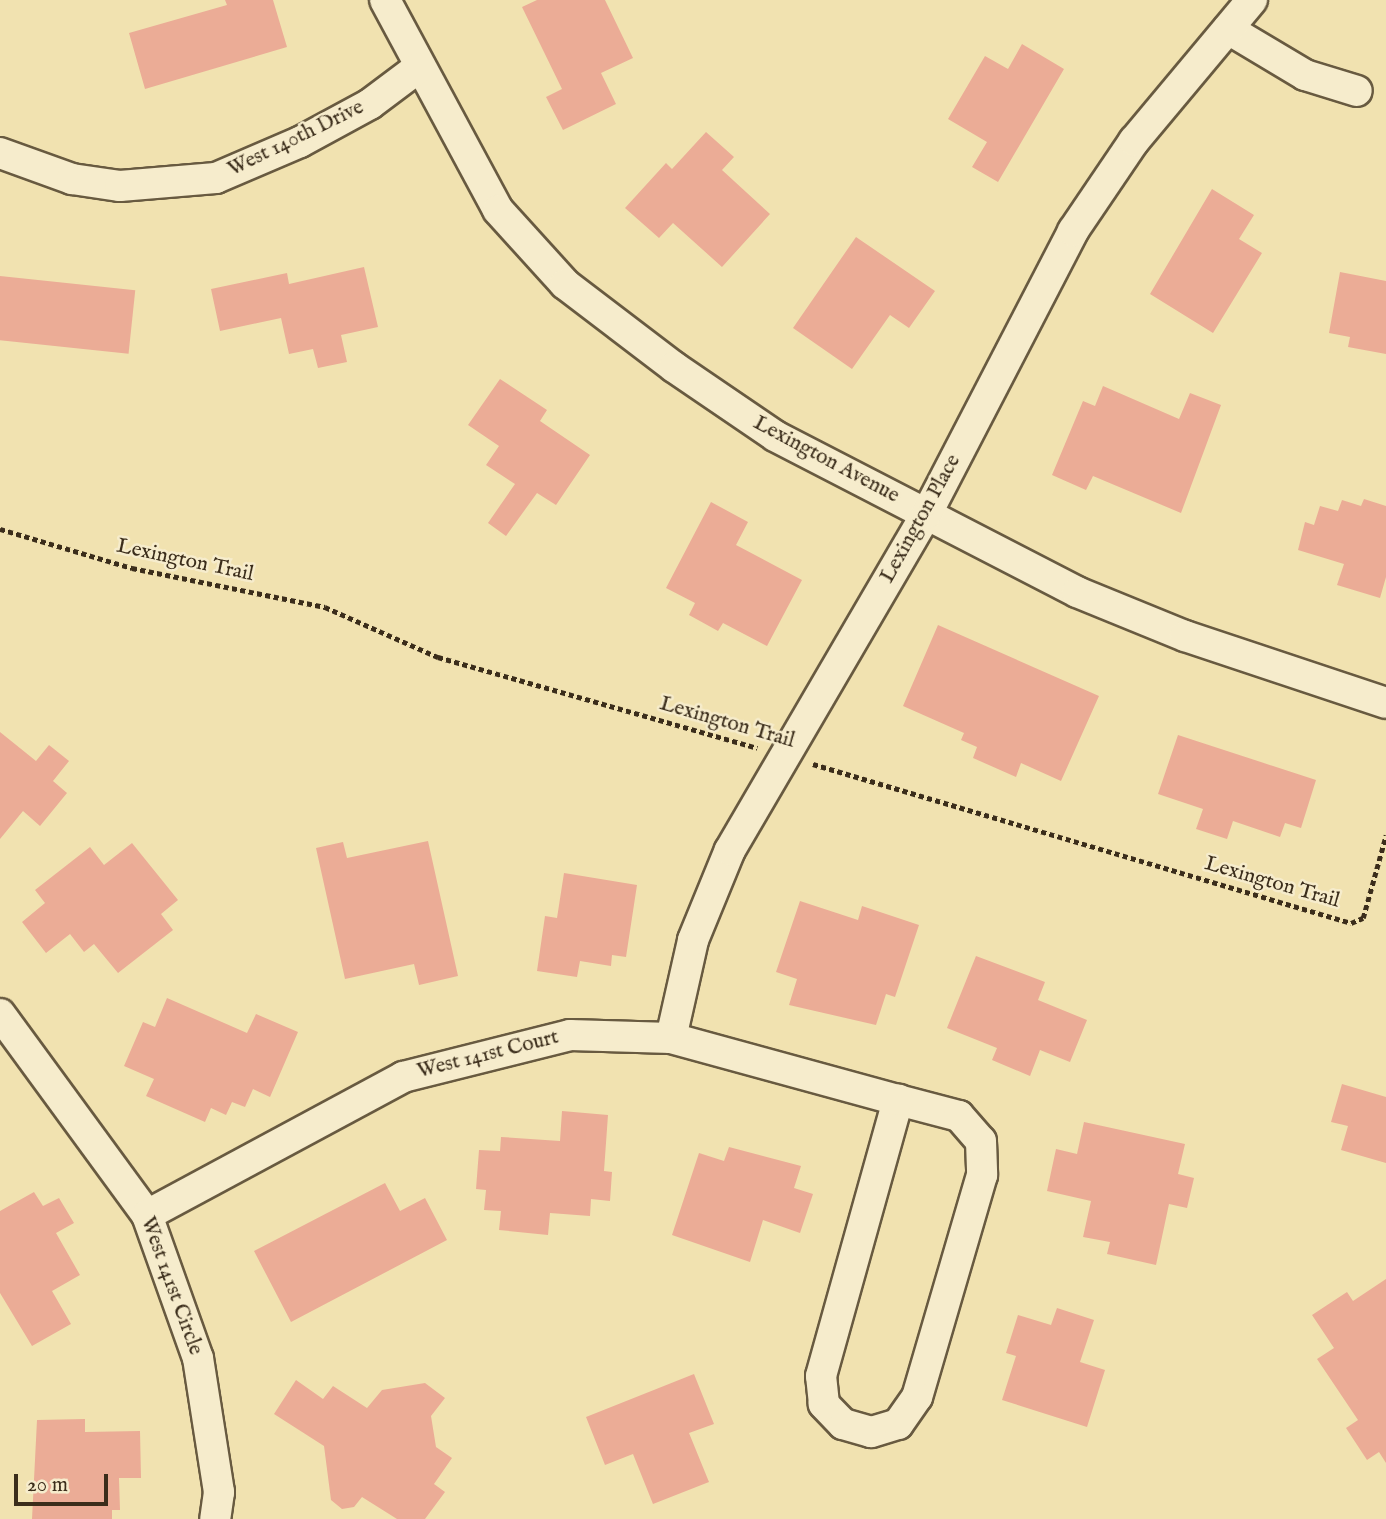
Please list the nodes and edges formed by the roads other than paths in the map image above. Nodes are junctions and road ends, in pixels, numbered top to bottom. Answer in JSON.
{"nodes":[{"id":1,"x":385,"y":0,"type":"edge"},
{"id":2,"x":1252,"y":0,"type":"edge"},
{"id":3,"x":1228,"y":29,"type":"junction"},
{"id":4,"x":418,"y":68,"type":"junction"},
{"id":5,"x":1357,"y":91,"type":"dead end"},
{"id":6,"x":0,"y":153,"type":"edge"},
{"id":7,"x":926,"y":513,"type":"junction"},
{"id":8,"x":1386,"y":703,"type":"edge"},
{"id":9,"x":0,"y":1014,"type":"edge"},
{"id":10,"x":671,"y":1038,"type":"junction"},
{"id":11,"x":898,"y":1100,"type":"junction"},
{"id":12,"x":147,"y":1215,"type":"junction"},
{"id":13,"x":215,"y":1519,"type":"edge"}],
"edges":[{"from":1,"to":4,"type":"street","name":"Lexington Avenue"},
{"from":2,"to":3,"type":"street","name":"Lexington Place"},
{"from":3,"to":5,"type":"street"},
{"from":3,"to":7,"type":"street","name":"Lexington Place"},
{"from":4,"to":6,"type":"street","name":"West 140th Drive"},
{"from":4,"to":7,"type":"street","name":"Lexington Avenue"},
{"from":7,"to":8,"type":"street","name":"Lexington Avenue"},
{"from":7,"to":10,"type":"street","name":"Lexington Place"},
{"from":9,"to":12,"type":"street","name":"West 141st Circle"},
{"from":10,"to":11,"type":"street","name":"West 141st Court"},
{"from":10,"to":12,"type":"street","name":"West 141st Court"},
{"from":11,"to":11,"type":"street","name":"West 141st Court"},
{"from":12,"to":13,"type":"street","name":"West 141st Circle"}]}
